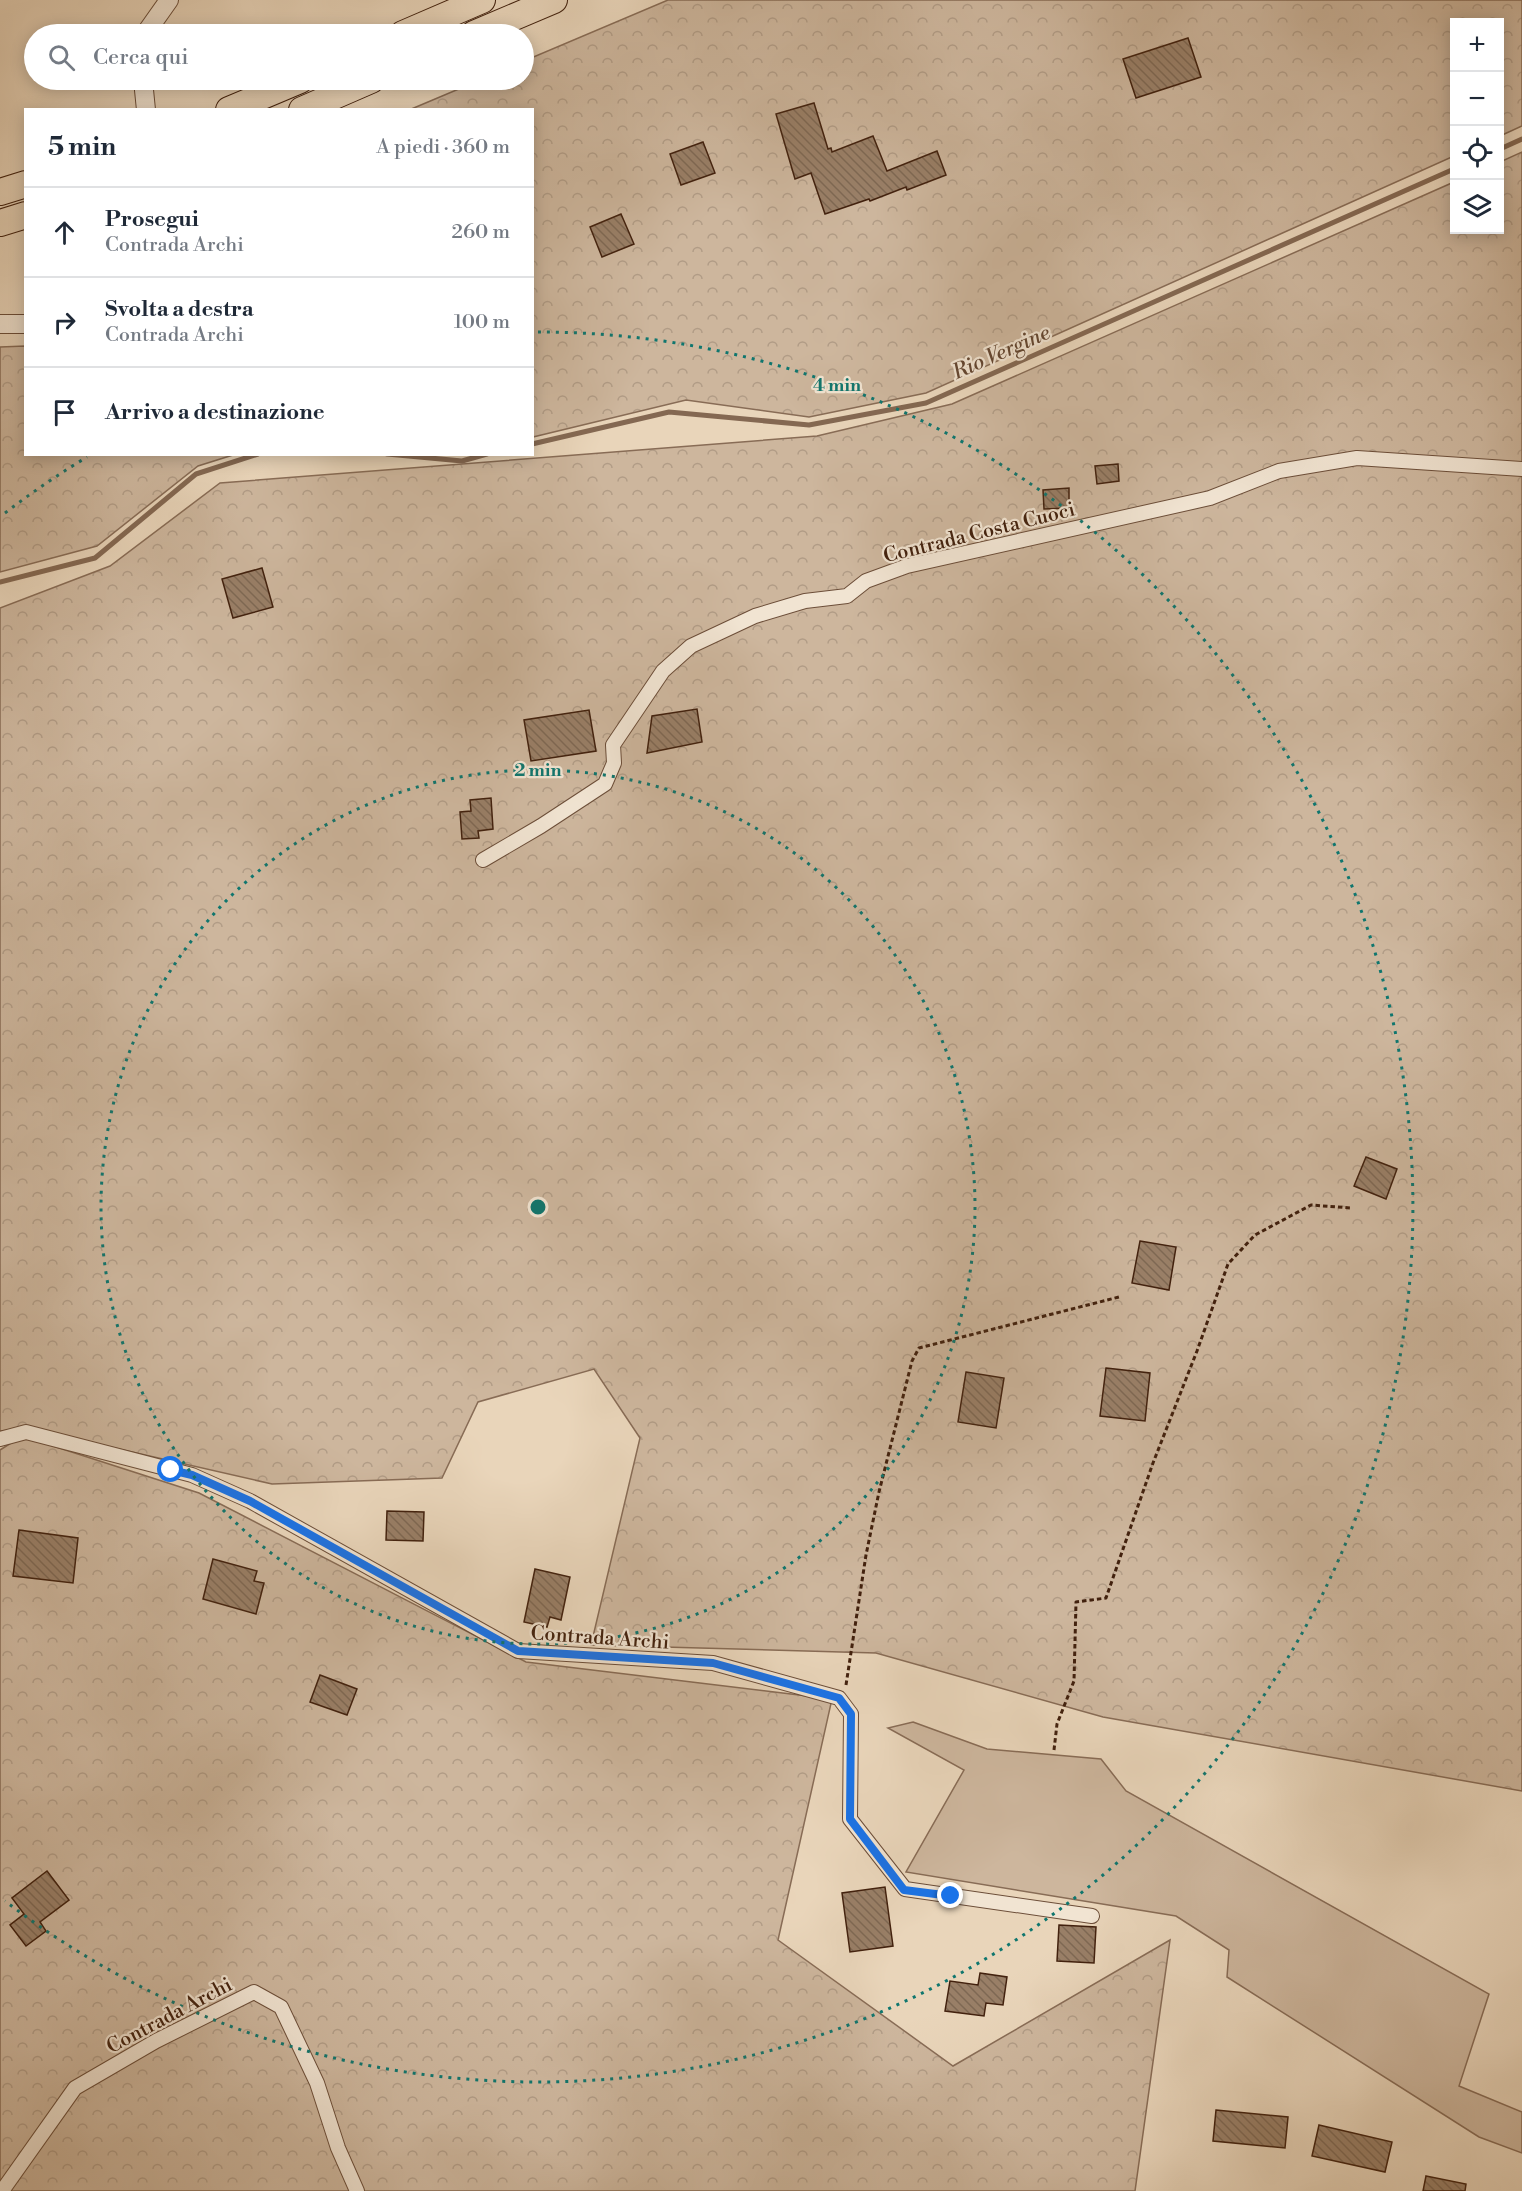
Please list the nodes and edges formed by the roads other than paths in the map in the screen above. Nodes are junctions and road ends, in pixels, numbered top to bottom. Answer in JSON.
{"nodes":[{"id":1,"x":168,"y":0,"type":"edge"},
{"id":2,"x":482,"y":0,"type":"edge"},
{"id":3,"x":554,"y":0,"type":"edge"},
{"id":4,"x":152,"y":24,"type":"edge"},
{"id":5,"x":426,"y":24,"type":"edge"},
{"id":6,"x":498,"y":24,"type":"edge"},
{"id":7,"x":144,"y":90,"type":"edge"},
{"id":8,"x":276,"y":90,"type":"edge"},
{"id":9,"x":348,"y":90,"type":"edge"},
{"id":10,"x":146,"y":108,"type":"edge"},
{"id":11,"x":234,"y":108,"type":"edge"},
{"id":12,"x":307,"y":108,"type":"edge"},
{"id":13,"x":24,"y":185,"type":"edge"},
{"id":14,"x":0,"y":192,"type":"edge"},
{"id":15,"x":24,"y":216,"type":"edge"},
{"id":16,"x":0,"y":223,"type":"edge"},
{"id":17,"x":0,"y":324,"type":"edge"},
{"id":18,"x":24,"y":324,"type":"edge"},
{"id":19,"x":1522,"y":469,"type":"edge"},
{"id":20,"x":483,"y":860,"type":"dead end"},
{"id":21,"x":0,"y":1439,"type":"edge"},
{"id":22,"x":1092,"y":1916,"type":"dead end"},
{"id":23,"x":2,"y":2191,"type":"edge"},
{"id":24,"x":357,"y":2191,"type":"edge"}],
"edges":[{"from":1,"to":4,"type":"street"},
{"from":2,"to":5,"type":"highway"},
{"from":3,"to":6,"type":"highway"},
{"from":7,"to":10,"type":"street"},
{"from":8,"to":11,"type":"highway"},
{"from":9,"to":12,"type":"highway"},
{"from":13,"to":14,"type":"highway"},
{"from":15,"to":16,"type":"highway"},
{"from":17,"to":18,"type":"street"},
{"from":19,"to":20,"type":"street","name":"Contrada Costa Cuoci"},
{"from":21,"to":22,"type":"street","name":"Contrada Archi"},
{"from":23,"to":24,"type":"street","name":"Contrada Archi"}]}
